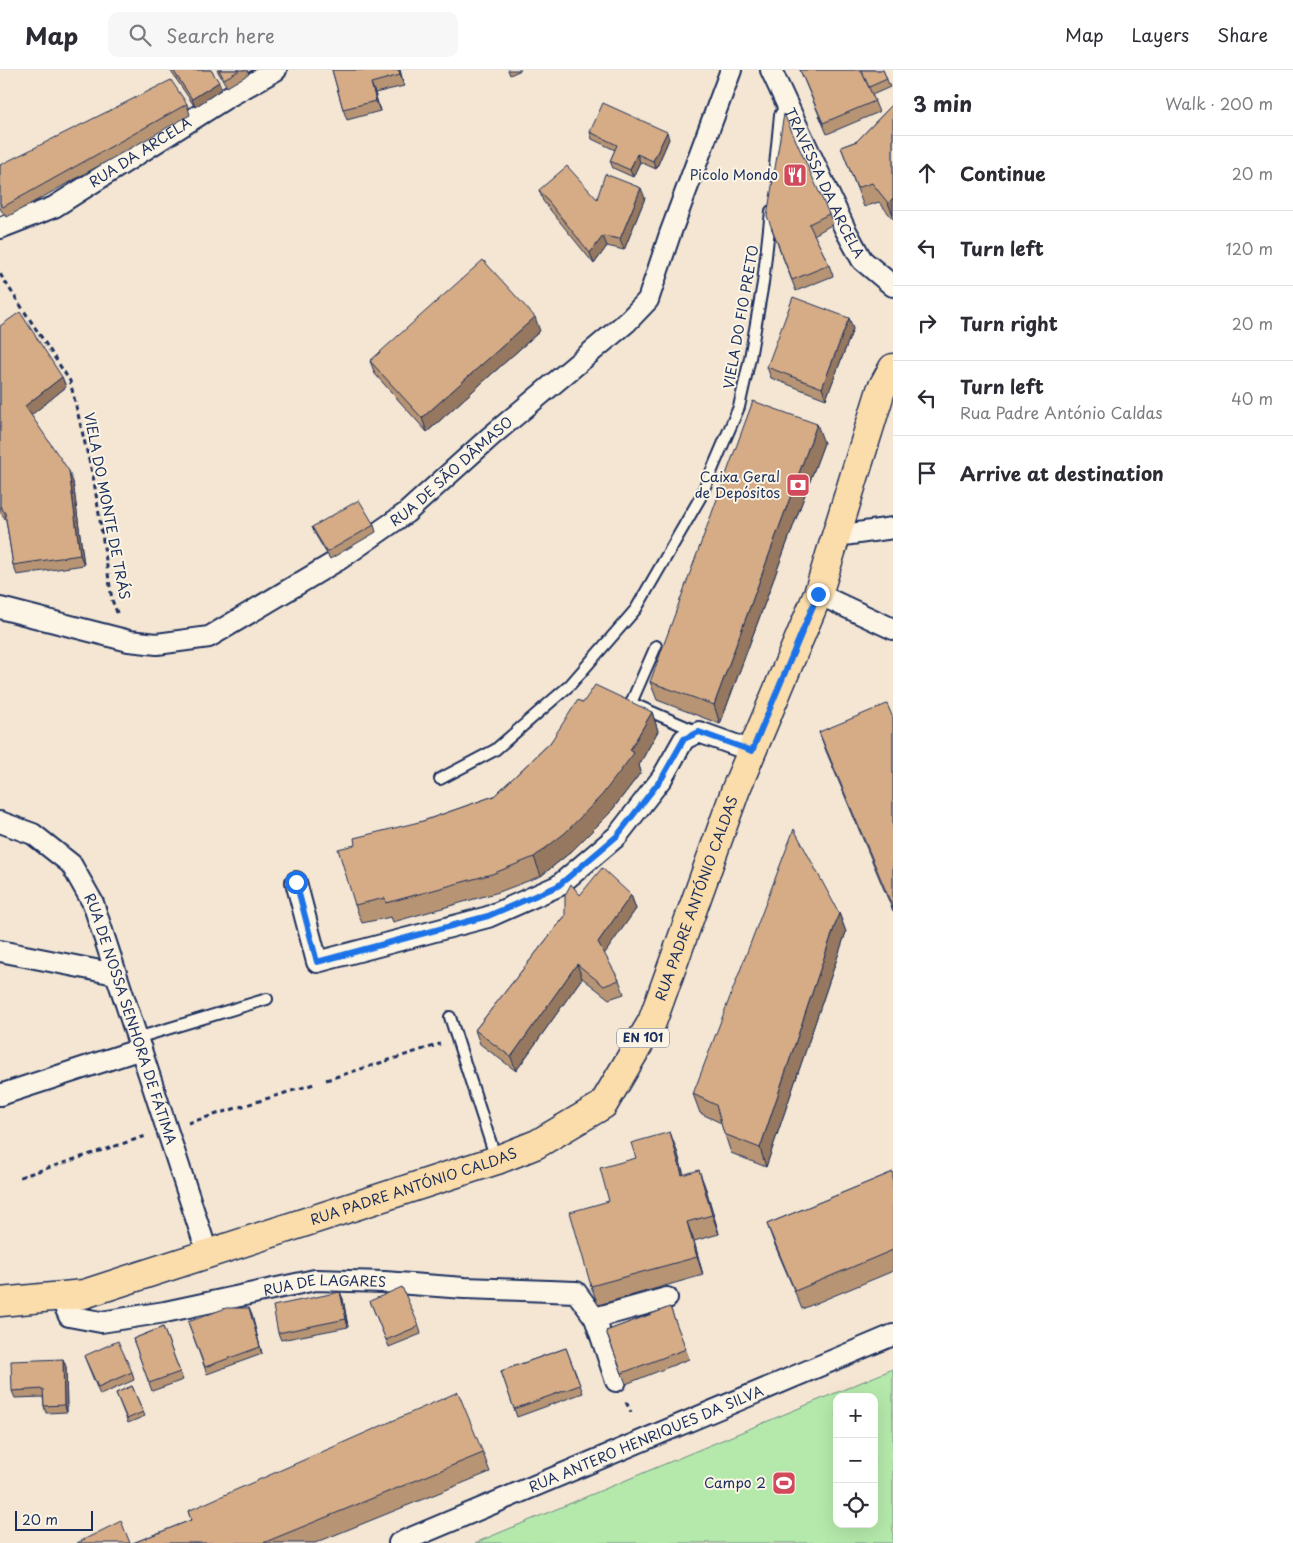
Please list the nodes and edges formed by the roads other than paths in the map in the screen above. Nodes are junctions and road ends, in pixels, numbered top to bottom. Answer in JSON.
{"nodes":[{"id":1,"x":276,"y":70,"type":"edge"},
{"id":2,"x":732,"y":70,"type":"edge"},
{"id":3,"x":771,"y":70,"type":"edge"},
{"id":4,"x":787,"y":104,"type":"junction"},
{"id":5,"x":773,"y":184,"type":"edge"},
{"id":6,"x":771,"y":204,"type":"edge"},
{"id":7,"x":0,"y":228,"type":"edge"},
{"id":8,"x":893,"y":286,"type":"edge"},
{"id":9,"x":893,"y":368,"type":"edge"},
{"id":10,"x":893,"y":528,"type":"edge"},
{"id":11,"x":837,"y":536,"type":"junction"},
{"id":12,"x":818,"y":594,"type":"junction"},
{"id":13,"x":0,"y":608,"type":"edge"},
{"id":14,"x":893,"y":628,"type":"edge"},
{"id":15,"x":656,"y":646,"type":"dead end"},
{"id":16,"x":699,"y":732,"type":"junction"},
{"id":17,"x":752,"y":751,"type":"junction"},
{"id":18,"x":440,"y":778,"type":"dead end"},
{"id":19,"x":0,"y":822,"type":"edge"},
{"id":20,"x":296,"y":882,"type":"dead end"},
{"id":21,"x":0,"y":952,"type":"edge"},
{"id":22,"x":114,"y":974,"type":"junction"},
{"id":23,"x":267,"y":999,"type":"dead end"},
{"id":24,"x":450,"y":1017,"type":"dead end"},
{"id":25,"x":139,"y":1044,"type":"junction"},
{"id":26,"x":0,"y":1095,"type":"edge"},
{"id":27,"x":497,"y":1160,"type":"junction"},
{"id":28,"x":208,"y":1256,"type":"junction"},
{"id":29,"x":60,"y":1296,"type":"junction"},
{"id":30,"x":667,"y":1298,"type":"edge"},
{"id":31,"x":0,"y":1302,"type":"edge"},
{"id":32,"x":595,"y":1318,"type":"junction"},
{"id":33,"x":893,"y":1335,"type":"edge"},
{"id":34,"x":616,"y":1381,"type":"edge"},
{"id":35,"x":399,"y":1543,"type":"edge"}],
"edges":[{"from":1,"to":7,"type":"street","name":"RUA DA ARCELA"},
{"from":2,"to":13,"type":"street","name":"RUA DE SÃO DÂMASO"},
{"from":3,"to":4,"type":"street","name":"TRAVESSA DA ARCELA"},
{"from":4,"to":5,"type":"lane"},
{"from":4,"to":8,"type":"street","name":"TRAVESSA DA ARCELA"},
{"from":6,"to":18,"type":"lane","name":"VIELA DO FIO PRETO"},
{"from":9,"to":11,"type":"main road","name":"RUA PADRE ANTÓNIO CALDAS","number":"EN 101"},
{"from":10,"to":11,"type":"street"},
{"from":11,"to":12,"type":"main road","name":"RUA PADRE ANTÓNIO CALDAS","number":"EN 101"},
{"from":12,"to":14,"type":"street"},
{"from":12,"to":17,"type":"main road","name":"RUA PADRE ANTÓNIO CALDAS","number":"EN 101"},
{"from":15,"to":16,"type":"lane"},
{"from":16,"to":17,"type":"street"},
{"from":16,"to":20,"type":"street"},
{"from":17,"to":27,"type":"main road","name":"RUA PADRE ANTÓNIO CALDAS","number":"EN 101"},
{"from":19,"to":22,"type":"street","name":"RUA DE NOSSA SENHORA DE FÁTIMA"},
{"from":21,"to":22,"type":"street"},
{"from":22,"to":25,"type":"street","name":"RUA DE NOSSA SENHORA DE FÁTIMA"},
{"from":23,"to":25,"type":"lane"},
{"from":24,"to":27,"type":"lane"},
{"from":25,"to":26,"type":"street"},
{"from":25,"to":28,"type":"street","name":"RUA DE NOSSA SENHORA DE FÁTIMA"},
{"from":27,"to":28,"type":"main road","name":"RUA PADRE ANTÓNIO CALDAS","number":"EN 101"},
{"from":28,"to":29,"type":"main road","name":"RUA PADRE ANTÓNIO CALDAS","number":"EN 101"},
{"from":29,"to":31,"type":"main road","name":"RUA PADRE ANTÓNIO CALDAS","number":"EN 101"},
{"from":29,"to":32,"type":"street","name":"RUA DE LAGARES"},
{"from":30,"to":32,"type":"street"},
{"from":32,"to":34,"type":"street","name":"RUA DE LAGARES"},
{"from":33,"to":35,"type":"street","name":"RUA ANTERO HENRIQUES DA SILVA"}]}
